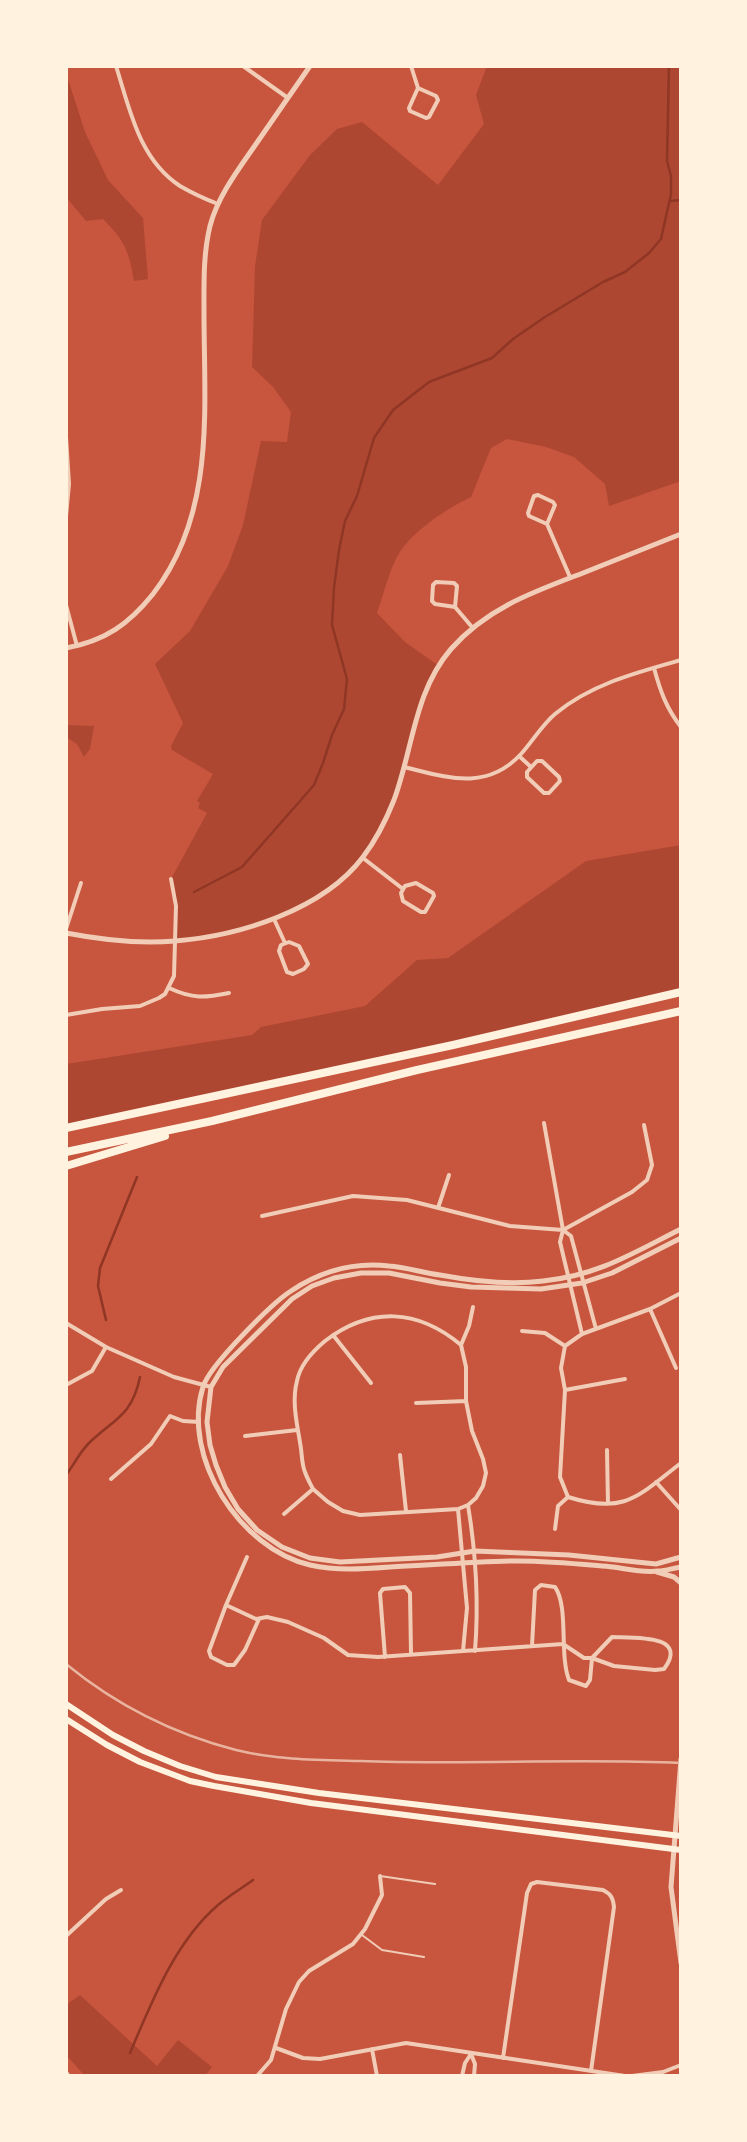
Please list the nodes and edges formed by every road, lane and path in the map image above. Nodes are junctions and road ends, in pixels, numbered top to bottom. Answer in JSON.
{"nodes":[{"id":1,"x":116,"y":66,"type":"edge"},
{"id":2,"x":242,"y":66,"type":"edge"},
{"id":3,"x":310,"y":66,"type":"edge"},
{"id":4,"x":411,"y":66,"type":"edge"},
{"id":5,"x":418,"y":88,"type":"junction"},
{"id":6,"x":288,"y":98,"type":"junction"},
{"id":7,"x":218,"y":204,"type":"junction"},
{"id":8,"x":66,"y":437,"type":"edge"},
{"id":9,"x":66,"y":516,"type":"edge"},
{"id":10,"x":547,"y":524,"type":"junction"},
{"id":11,"x":681,"y":534,"type":"edge"},
{"id":12,"x":570,"y":578,"type":"junction"},
{"id":13,"x":66,"y":605,"type":"edge"},
{"id":14,"x":455,"y":607,"type":"junction"},
{"id":15,"x":472,"y":627,"type":"junction"},
{"id":16,"x":77,"y":646,"type":"junction"},
{"id":17,"x":66,"y":648,"type":"edge"},
{"id":18,"x":681,"y":660,"type":"edge"},
{"id":19,"x":654,"y":668,"type":"junction"},
{"id":20,"x":681,"y":727,"type":"edge"},
{"id":21,"x":519,"y":756,"type":"junction"},
{"id":22,"x":404,"y":767,"type":"junction"},
{"id":23,"x":531,"y":768,"type":"junction"},
{"id":24,"x":363,"y":858,"type":"junction"},
{"id":25,"x":171,"y":879,"type":"dead end"},
{"id":26,"x":81,"y":883,"type":"dead end"},
{"id":27,"x":403,"y":889,"type":"junction"},
{"id":28,"x":274,"y":918,"type":"junction"},
{"id":29,"x":66,"y":929,"type":"edge"},
{"id":30,"x":66,"y":933,"type":"edge"},
{"id":31,"x":175,"y":941,"type":"junction"},
{"id":32,"x":285,"y":943,"type":"junction"},
{"id":33,"x":169,"y":988,"type":"junction"},
{"id":34,"x":681,"y":992,"type":"edge"},
{"id":35,"x":229,"y":993,"type":"dead end"},
{"id":36,"x":681,"y":1012,"type":"edge"},
{"id":37,"x":66,"y":1014,"type":"edge"},
{"id":38,"x":212,"y":1121,"type":"junction"},
{"id":39,"x":544,"y":1123,"type":"dead end"},
{"id":40,"x":644,"y":1125,"type":"dead end"},
{"id":41,"x":66,"y":1128,"type":"edge"},
{"id":42,"x":66,"y":1152,"type":"edge"},
{"id":43,"x":66,"y":1166,"type":"edge"},
{"id":44,"x":449,"y":1175,"type":"dead end"},
{"id":45,"x":438,"y":1208,"type":"junction"},
{"id":46,"x":262,"y":1216,"type":"dead end"},
{"id":47,"x":681,"y":1229,"type":"edge"},
{"id":48,"x":564,"y":1230,"type":"junction"},
{"id":49,"x":681,"y":1238,"type":"edge"},
{"id":50,"x":580,"y":1276,"type":"junction"},
{"id":51,"x":568,"y":1277,"type":"junction"},
{"id":52,"x":582,"y":1283,"type":"junction"},
{"id":53,"x":569,"y":1285,"type":"junction"},
{"id":54,"x":681,"y":1293,"type":"edge"},
{"id":55,"x":473,"y":1307,"type":"dead end"},
{"id":56,"x":650,"y":1308,"type":"junction"},
{"id":57,"x":66,"y":1323,"type":"edge"},
{"id":58,"x":596,"y":1329,"type":"junction"},
{"id":59,"x":522,"y":1332,"type":"dead end"},
{"id":60,"x":582,"y":1334,"type":"junction"},
{"id":61,"x":333,"y":1335,"type":"junction"},
{"id":62,"x":461,"y":1345,"type":"junction"},
{"id":63,"x":565,"y":1346,"type":"junction"},
{"id":64,"x":106,"y":1347,"type":"junction"},
{"id":65,"x":676,"y":1368,"type":"dead end"},
{"id":66,"x":625,"y":1379,"type":"dead end"},
{"id":67,"x":371,"y":1382,"type":"dead end"},
{"id":68,"x":203,"y":1384,"type":"junction"},
{"id":69,"x":66,"y":1385,"type":"edge"},
{"id":70,"x":211,"y":1387,"type":"junction"},
{"id":71,"x":565,"y":1390,"type":"junction"},
{"id":72,"x":466,"y":1401,"type":"junction"},
{"id":73,"x":416,"y":1403,"type":"dead end"},
{"id":74,"x":199,"y":1422,"type":"junction"},
{"id":75,"x":297,"y":1430,"type":"junction"},
{"id":76,"x":244,"y":1436,"type":"dead end"},
{"id":77,"x":607,"y":1450,"type":"dead end"},
{"id":78,"x":400,"y":1455,"type":"dead end"},
{"id":79,"x":681,"y":1463,"type":"edge"},
{"id":80,"x":111,"y":1479,"type":"dead end"},
{"id":81,"x":656,"y":1482,"type":"junction"},
{"id":82,"x":313,"y":1489,"type":"junction"},
{"id":83,"x":568,"y":1497,"type":"junction"},
{"id":84,"x":608,"y":1504,"type":"junction"},
{"id":85,"x":468,"y":1505,"type":"junction"},
{"id":86,"x":458,"y":1509,"type":"junction"},
{"id":87,"x":681,"y":1510,"type":"edge"},
{"id":88,"x":406,"y":1511,"type":"junction"},
{"id":89,"x":284,"y":1514,"type":"dead end"},
{"id":90,"x":555,"y":1529,"type":"dead end"},
{"id":91,"x":475,"y":1551,"type":"junction"},
{"id":92,"x":462,"y":1553,"type":"junction"},
{"id":93,"x":247,"y":1557,"type":"dead end"},
{"id":94,"x":681,"y":1557,"type":"edge"},
{"id":95,"x":464,"y":1563,"type":"junction"},
{"id":96,"x":475,"y":1564,"type":"junction"},
{"id":97,"x":681,"y":1566,"type":"edge"},
{"id":98,"x":656,"y":1572,"type":"junction"},
{"id":99,"x":681,"y":1583,"type":"edge"},
{"id":100,"x":226,"y":1605,"type":"junction"},
{"id":101,"x":258,"y":1619,"type":"junction"},
{"id":102,"x":563,"y":1644,"type":"junction"},
{"id":103,"x":532,"y":1646,"type":"junction"},
{"id":104,"x":475,"y":1650,"type":"junction"},
{"id":105,"x":463,"y":1651,"type":"junction"},
{"id":106,"x":411,"y":1654,"type":"junction"},
{"id":107,"x":385,"y":1657,"type":"junction"},
{"id":108,"x":592,"y":1658,"type":"junction"},
{"id":109,"x":66,"y":1704,"type":"edge"},
{"id":110,"x":67,"y":1721,"type":"edge"},
{"id":111,"x":681,"y":1759,"type":"edge"},
{"id":112,"x":677,"y":1835,"type":"edge"},
{"id":113,"x":673,"y":1850,"type":"junction"},
{"id":114,"x":681,"y":1850,"type":"edge"},
{"id":115,"x":380,"y":1876,"type":"joint"},
{"id":116,"x":435,"y":1884,"type":"dead end"},
{"id":117,"x":121,"y":1890,"type":"dead end"},
{"id":118,"x":362,"y":1934,"type":"junction"},
{"id":119,"x":66,"y":1936,"type":"edge"},
{"id":120,"x":424,"y":1957,"type":"dead end"},
{"id":121,"x":681,"y":1963,"type":"edge"},
{"id":122,"x":276,"y":2048,"type":"junction"},
{"id":123,"x":372,"y":2049,"type":"junction"},
{"id":124,"x":471,"y":2054,"type":"junction"},
{"id":125,"x":503,"y":2058,"type":"junction"},
{"id":126,"x":681,"y":2065,"type":"edge"},
{"id":127,"x":591,"y":2071,"type":"junction"},
{"id":128,"x":257,"y":2076,"type":"edge"},
{"id":129,"x":378,"y":2076,"type":"edge"},
{"id":130,"x":462,"y":2076,"type":"edge"},
{"id":131,"x":474,"y":2076,"type":"edge"},
{"id":132,"x":625,"y":2076,"type":"edge"},
{"id":133,"x":632,"y":2076,"type":"edge"}],
"edges":[{"from":1,"to":7,"type":"street"},
{"from":2,"to":6,"type":"street"},
{"from":3,"to":6,"type":"street"},
{"from":4,"to":5,"type":"street"},
{"from":5,"to":5,"type":"street"},
{"from":6,"to":7,"type":"street"},
{"from":7,"to":16,"type":"street"},
{"from":8,"to":9,"type":"street"},
{"from":10,"to":10,"type":"street"},
{"from":10,"to":12,"type":"street"},
{"from":11,"to":12,"type":"street"},
{"from":12,"to":15,"type":"street"},
{"from":13,"to":16,"type":"street"},
{"from":14,"to":14,"type":"street"},
{"from":14,"to":15,"type":"street"},
{"from":15,"to":22,"type":"street"},
{"from":16,"to":17,"type":"street"},
{"from":18,"to":19,"type":"street"},
{"from":19,"to":20,"type":"street"},
{"from":19,"to":21,"type":"street"},
{"from":21,"to":22,"type":"street"},
{"from":21,"to":23,"type":"street"},
{"from":22,"to":24,"type":"street"},
{"from":23,"to":23,"type":"street"},
{"from":24,"to":27,"type":"street"},
{"from":24,"to":28,"type":"street"},
{"from":25,"to":31,"type":"street"},
{"from":26,"to":29,"type":"street"},
{"from":27,"to":27,"type":"street"},
{"from":28,"to":31,"type":"street"},
{"from":28,"to":32,"type":"street"},
{"from":30,"to":31,"type":"street"},
{"from":31,"to":33,"type":"street"},
{"from":32,"to":32,"type":"street"},
{"from":33,"to":35,"type":"street"},
{"from":33,"to":37,"type":"street"},
{"from":34,"to":41,"type":"highway"},
{"from":36,"to":38,"type":"highway"},
{"from":38,"to":42,"type":"highway"},
{"from":38,"to":43,"type":"highway"},
{"from":39,"to":48,"type":"street"},
{"from":40,"to":48,"type":"street"},
{"from":44,"to":45,"type":"street"},
{"from":45,"to":46,"type":"street"},
{"from":45,"to":48,"type":"street"},
{"from":47,"to":50,"type":"street"},
{"from":48,"to":50,"type":"street"},
{"from":48,"to":51,"type":"street"},
{"from":49,"to":52,"type":"street"},
{"from":50,"to":51,"type":"street"},
{"from":50,"to":52,"type":"street"},
{"from":51,"to":53,"type":"street"},
{"from":51,"to":68,"type":"street"},
{"from":52,"to":53,"type":"street"},
{"from":52,"to":58,"type":"street"},
{"from":53,"to":60,"type":"street"},
{"from":53,"to":70,"type":"street"},
{"from":54,"to":56,"type":"street"},
{"from":55,"to":62,"type":"street"},
{"from":56,"to":58,"type":"street"},
{"from":56,"to":65,"type":"street"},
{"from":57,"to":64,"type":"street"},
{"from":58,"to":60,"type":"street"},
{"from":59,"to":63,"type":"street"},
{"from":60,"to":63,"type":"street"},
{"from":61,"to":62,"type":"street"},
{"from":61,"to":67,"type":"street"},
{"from":61,"to":75,"type":"street"},
{"from":62,"to":72,"type":"street"},
{"from":63,"to":71,"type":"street"},
{"from":64,"to":68,"type":"street"},
{"from":64,"to":69,"type":"street"},
{"from":66,"to":71,"type":"street"},
{"from":68,"to":70,"type":"street"},
{"from":68,"to":74,"type":"street"},
{"from":70,"to":92,"type":"street"},
{"from":71,"to":83,"type":"street"},
{"from":72,"to":73,"type":"street"},
{"from":72,"to":85,"type":"street"},
{"from":74,"to":80,"type":"street"},
{"from":74,"to":95,"type":"street"},
{"from":75,"to":76,"type":"street"},
{"from":75,"to":82,"type":"street"},
{"from":77,"to":84,"type":"street"},
{"from":78,"to":88,"type":"street"},
{"from":79,"to":81,"type":"street"},
{"from":81,"to":84,"type":"street"},
{"from":81,"to":87,"type":"street"},
{"from":82,"to":88,"type":"street"},
{"from":82,"to":89,"type":"street"},
{"from":83,"to":84,"type":"street"},
{"from":83,"to":90,"type":"street"},
{"from":85,"to":86,"type":"street"},
{"from":85,"to":91,"type":"street"},
{"from":86,"to":88,"type":"street"},
{"from":86,"to":92,"type":"street"},
{"from":91,"to":92,"type":"street"},
{"from":91,"to":94,"type":"street"},
{"from":91,"to":96,"type":"street"},
{"from":92,"to":95,"type":"street"},
{"from":93,"to":100,"type":"street"},
{"from":95,"to":96,"type":"street"},
{"from":95,"to":105,"type":"street"},
{"from":96,"to":98,"type":"street"},
{"from":96,"to":104,"type":"street"},
{"from":97,"to":98,"type":"street"},
{"from":98,"to":99,"type":"street"},
{"from":100,"to":101,"type":"street"},
{"from":100,"to":101,"type":"street"},
{"from":101,"to":107,"type":"street"},
{"from":102,"to":103,"type":"street"},
{"from":102,"to":103,"type":"street"},
{"from":102,"to":108,"type":"street"},
{"from":102,"to":108,"type":"street"},
{"from":103,"to":104,"type":"street"},
{"from":104,"to":105,"type":"street"},
{"from":105,"to":106,"type":"street"},
{"from":106,"to":107,"type":"street"},
{"from":106,"to":107,"type":"street"},
{"from":108,"to":108,"type":"street"},
{"from":109,"to":112,"type":"main road"},
{"from":110,"to":113,"type":"main road"},
{"from":111,"to":112,"type":"street"},
{"from":112,"to":113,"type":"street"},
{"from":113,"to":114,"type":"main road"},
{"from":113,"to":121,"type":"street"},
{"from":115,"to":116,"type":"lane"},
{"from":115,"to":118,"type":"street"},
{"from":117,"to":119,"type":"street"},
{"from":118,"to":120,"type":"lane"},
{"from":118,"to":122,"type":"street"},
{"from":122,"to":123,"type":"street"},
{"from":122,"to":128,"type":"street"},
{"from":123,"to":124,"type":"street"},
{"from":123,"to":129,"type":"street"},
{"from":124,"to":125,"type":"street"},
{"from":124,"to":130,"type":"street"},
{"from":124,"to":131,"type":"street"},
{"from":125,"to":127,"type":"street"},
{"from":125,"to":127,"type":"street"},
{"from":126,"to":133,"type":"street"},
{"from":127,"to":132,"type":"street"}]}
